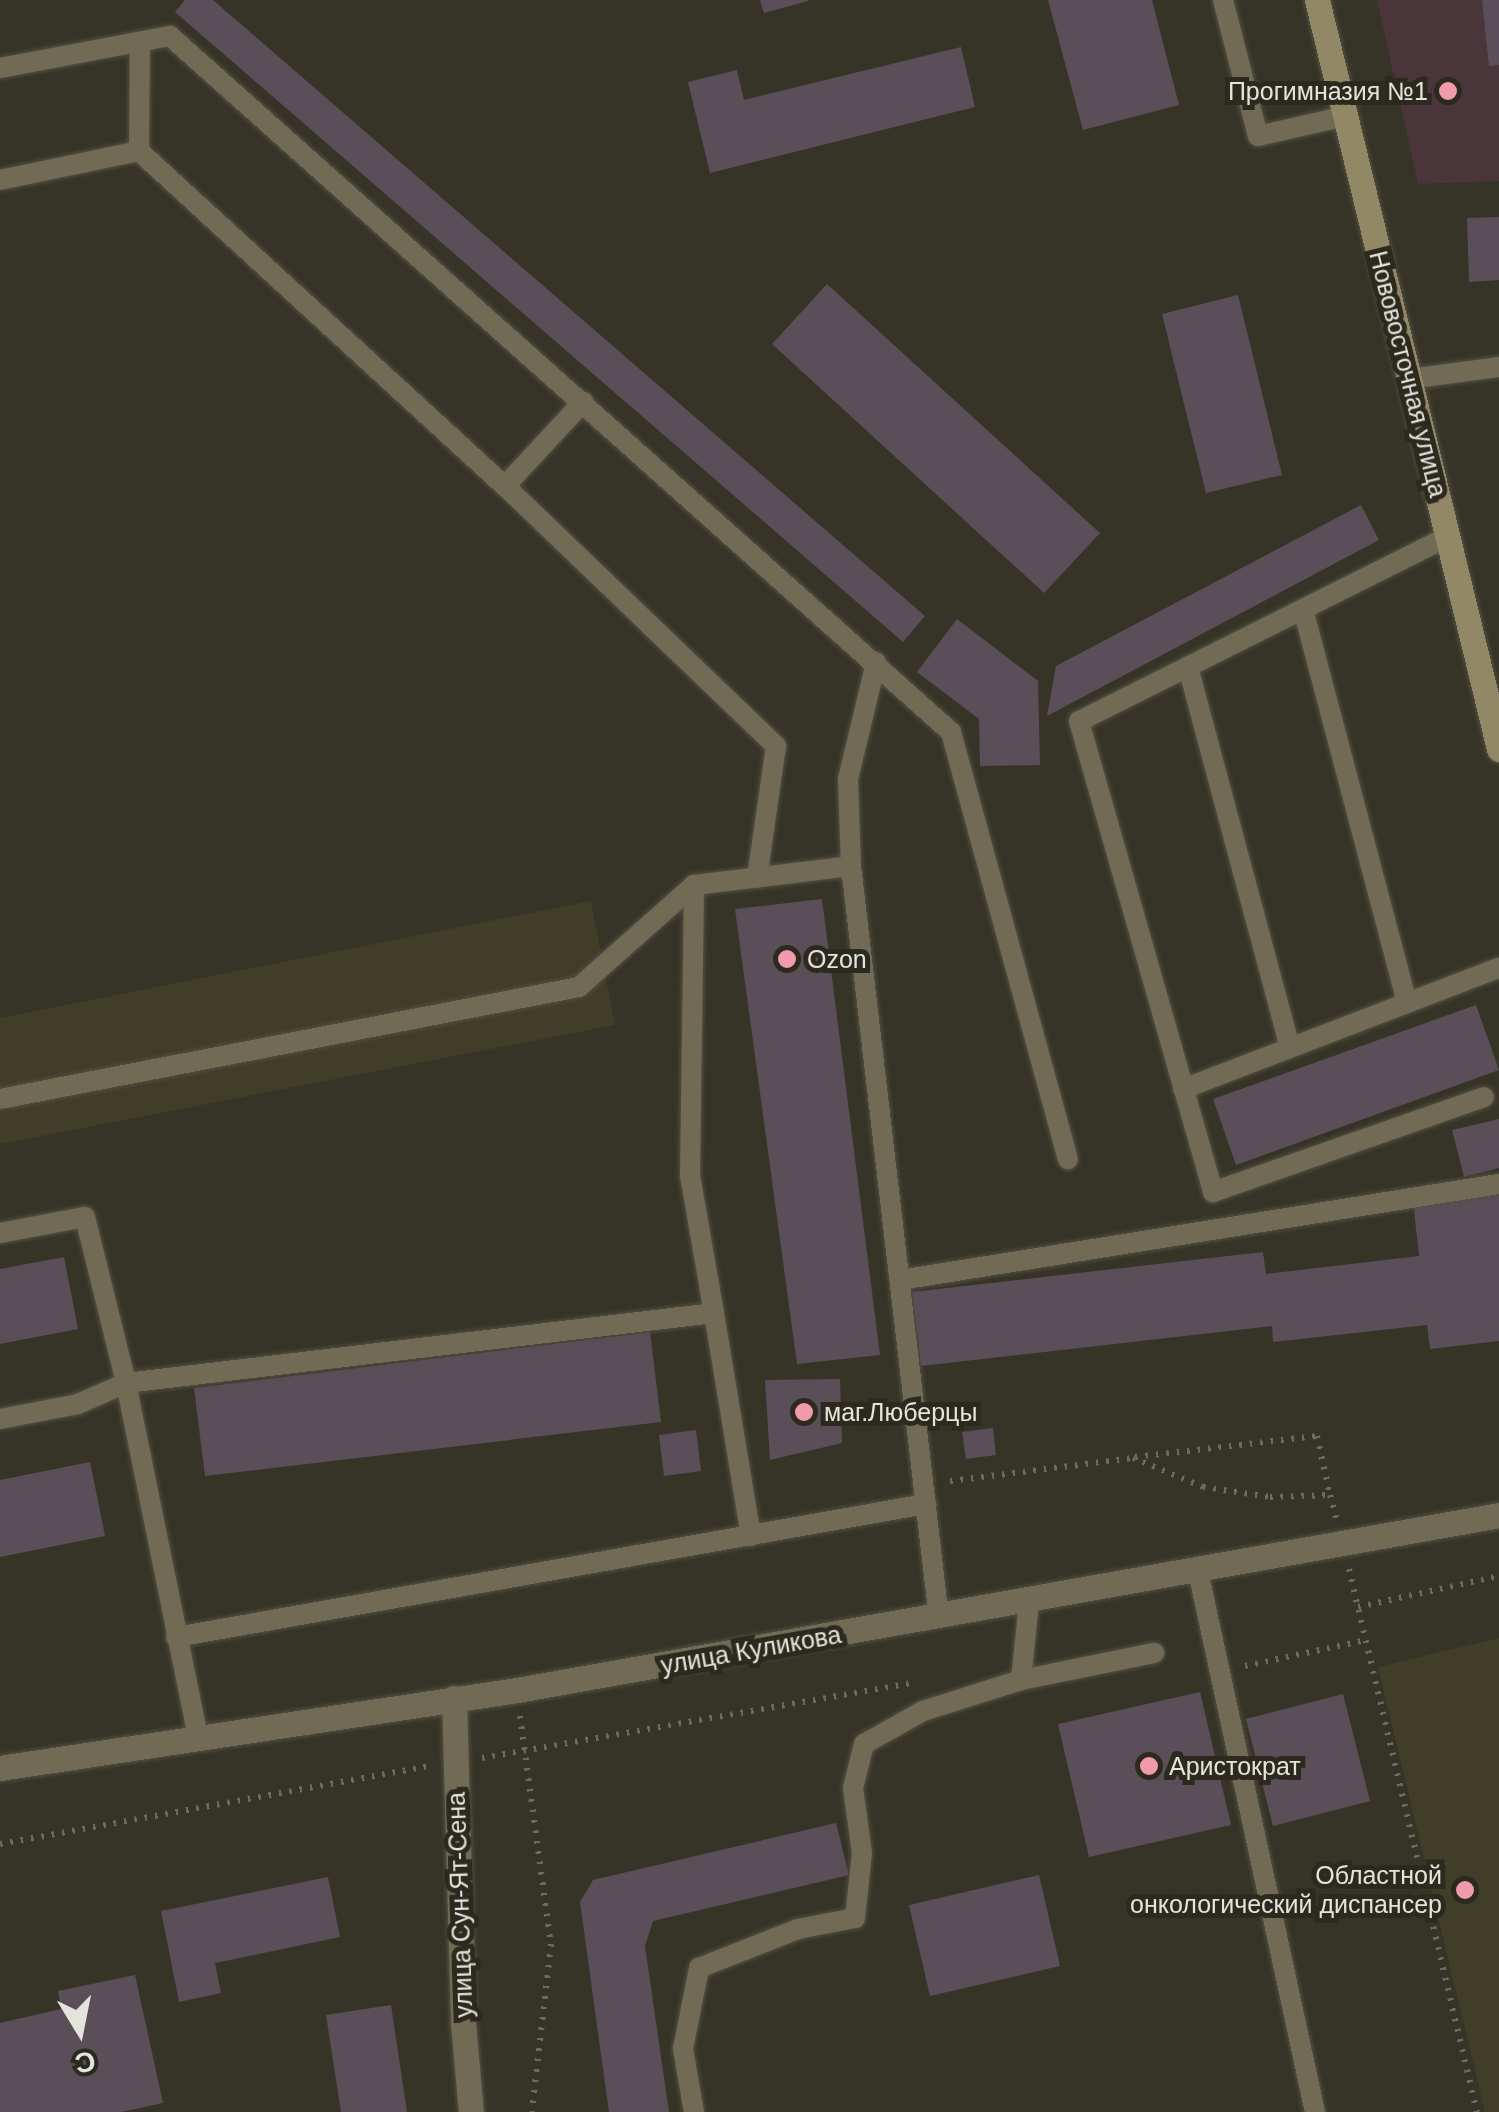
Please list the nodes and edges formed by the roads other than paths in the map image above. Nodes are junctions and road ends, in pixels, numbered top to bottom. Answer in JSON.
{"nodes":[{"id":1,"x":1223,"y":0,"type":"edge"},
{"id":2,"x":1317,"y":0,"type":"edge"},
{"id":3,"x":140,"y":42,"type":"junction"},
{"id":4,"x":0,"y":68,"type":"edge"},
{"id":5,"x":1346,"y":116,"type":"junction"},
{"id":6,"x":140,"y":151,"type":"junction"},
{"id":7,"x":0,"y":180,"type":"edge"},
{"id":8,"x":1499,"y":367,"type":"edge"},
{"id":9,"x":1409,"y":378,"type":"junction"},
{"id":10,"x":583,"y":402,"type":"junction"},
{"id":11,"x":504,"y":486,"type":"junction"},
{"id":12,"x":1448,"y":536,"type":"junction"},
{"id":13,"x":1303,"y":608,"type":"junction"},
{"id":14,"x":876,"y":662,"type":"junction"},
{"id":15,"x":1188,"y":667,"type":"junction"},
{"id":16,"x":1499,"y":749,"type":"edge"},
{"id":17,"x":851,"y":866,"type":"junction"},
{"id":18,"x":757,"y":878,"type":"junction"},
{"id":19,"x":694,"y":886,"type":"junction"},
{"id":20,"x":1499,"y":968,"type":"edge"},
{"id":21,"x":1407,"y":1003,"type":"junction"},
{"id":22,"x":1290,"y":1048,"type":"junction"},
{"id":23,"x":1184,"y":1089,"type":"junction"},
{"id":24,"x":1484,"y":1097,"type":"dead end"},
{"id":25,"x":0,"y":1099,"type":"edge"},
{"id":26,"x":1068,"y":1160,"type":"dead end"},
{"id":27,"x":1499,"y":1184,"type":"edge"},
{"id":28,"x":0,"y":1233,"type":"edge"},
{"id":29,"x":900,"y":1280,"type":"junction"},
{"id":30,"x":714,"y":1313,"type":"junction"},
{"id":31,"x":126,"y":1383,"type":"junction"},
{"id":32,"x":0,"y":1420,"type":"edge"},
{"id":33,"x":925,"y":1494,"type":"junction"},
{"id":34,"x":1499,"y":1515,"type":"edge"},
{"id":35,"x":751,"y":1536,"type":"junction"},
{"id":36,"x":1198,"y":1572,"type":"junction"},
{"id":37,"x":1028,"y":1602,"type":"junction"},
{"id":38,"x":939,"y":1618,"type":"junction"},
{"id":39,"x":176,"y":1637,"type":"junction"},
{"id":40,"x":1154,"y":1653,"type":"dead end"},
{"id":41,"x":1021,"y":1680,"type":"junction"},
{"id":42,"x":454,"y":1698,"type":"junction"},
{"id":43,"x":198,"y":1738,"type":"junction"},
{"id":44,"x":0,"y":1768,"type":"edge"},
{"id":45,"x":471,"y":2112,"type":"edge"},
{"id":46,"x":694,"y":2112,"type":"edge"},
{"id":47,"x":1315,"y":2112,"type":"edge"}],
"edges":[{"from":1,"to":5,"type":"lane"},
{"from":2,"to":5,"type":"main road","name":"Нововосточная улица"},
{"from":3,"to":4,"type":"lane"},
{"from":3,"to":6,"type":"lane"},
{"from":3,"to":10,"type":"lane"},
{"from":5,"to":9,"type":"main road","name":"Нововосточная улица"},
{"from":6,"to":7,"type":"lane"},
{"from":6,"to":11,"type":"lane"},
{"from":8,"to":9,"type":"lane"},
{"from":9,"to":12,"type":"main road","name":"Нововосточная улица"},
{"from":10,"to":11,"type":"lane"},
{"from":10,"to":14,"type":"lane"},
{"from":11,"to":18,"type":"lane"},
{"from":12,"to":13,"type":"lane"},
{"from":12,"to":16,"type":"main road","name":"Нововосточная улица"},
{"from":13,"to":15,"type":"lane"},
{"from":13,"to":21,"type":"lane"},
{"from":14,"to":17,"type":"lane"},
{"from":14,"to":26,"type":"lane"},
{"from":15,"to":22,"type":"lane"},
{"from":15,"to":23,"type":"lane"},
{"from":17,"to":18,"type":"lane"},
{"from":17,"to":29,"type":"lane"},
{"from":18,"to":19,"type":"lane"},
{"from":19,"to":25,"type":"lane"},
{"from":19,"to":30,"type":"lane"},
{"from":20,"to":21,"type":"lane"},
{"from":21,"to":22,"type":"lane"},
{"from":22,"to":23,"type":"lane"},
{"from":23,"to":24,"type":"lane"},
{"from":27,"to":29,"type":"lane"},
{"from":28,"to":31,"type":"lane"},
{"from":29,"to":33,"type":"lane"},
{"from":30,"to":31,"type":"lane"},
{"from":30,"to":35,"type":"lane"},
{"from":31,"to":32,"type":"lane"},
{"from":31,"to":39,"type":"lane"},
{"from":33,"to":35,"type":"lane"},
{"from":33,"to":38,"type":"lane"},
{"from":34,"to":36,"type":"street","name":"улица Куликова"},
{"from":35,"to":39,"type":"lane"},
{"from":36,"to":37,"type":"street","name":"улица Куликова"},
{"from":36,"to":47,"type":"lane"},
{"from":37,"to":38,"type":"street","name":"улица Куликова"},
{"from":37,"to":41,"type":"lane"},
{"from":38,"to":42,"type":"street","name":"улица Куликова"},
{"from":39,"to":43,"type":"lane"},
{"from":40,"to":41,"type":"lane"},
{"from":41,"to":46,"type":"lane"},
{"from":42,"to":43,"type":"street","name":"улица Куликова"},
{"from":42,"to":45,"type":"street","name":"улица Сун-Ят-Сена"},
{"from":43,"to":44,"type":"street","name":"улица Куликова"}]}
